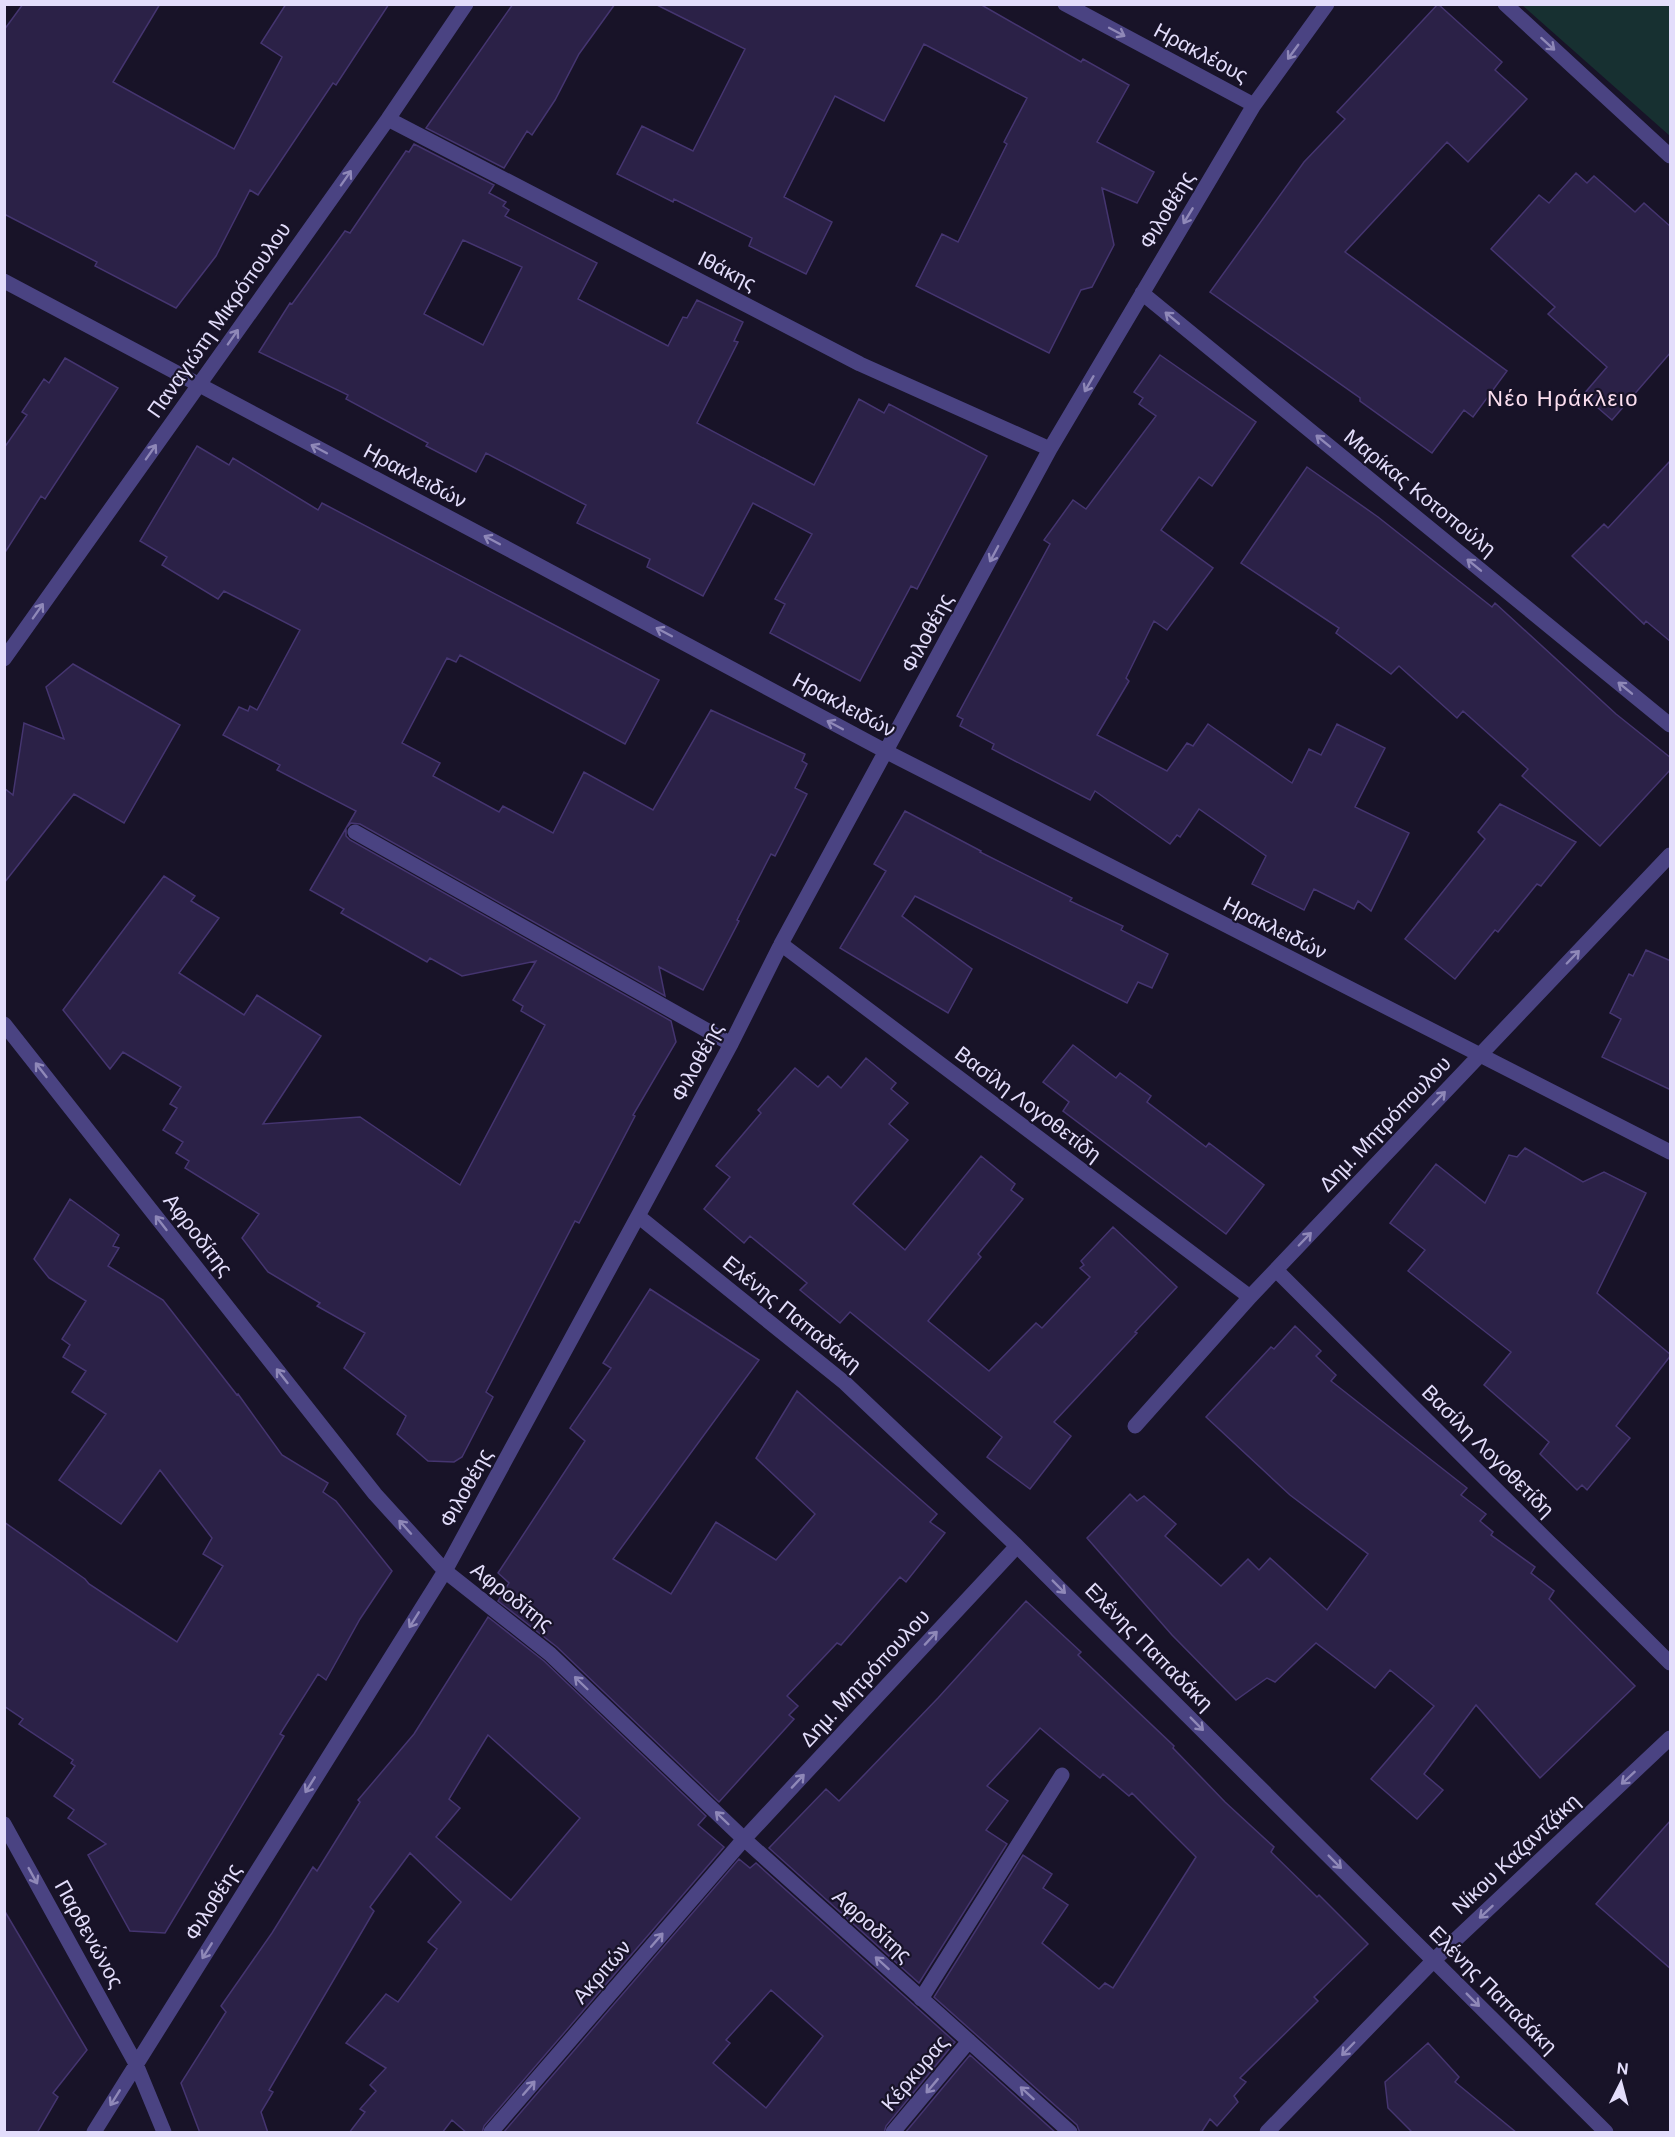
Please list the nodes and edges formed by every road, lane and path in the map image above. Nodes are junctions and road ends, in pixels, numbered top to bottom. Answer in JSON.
{"nodes":[{"id":1,"x":466,"y":4,"type":"edge"},
{"id":2,"x":1065,"y":4,"type":"edge"},
{"id":3,"x":1327,"y":4,"type":"edge"},
{"id":4,"x":1505,"y":4,"type":"edge"},
{"id":5,"x":1254,"y":105,"type":"junction"},
{"id":6,"x":388,"y":119,"type":"junction"},
{"id":7,"x":1671,"y":156,"type":"edge"},
{"id":8,"x":4,"y":281,"type":"edge"},
{"id":9,"x":1142,"y":292,"type":"junction"},
{"id":10,"x":199,"y":385,"type":"junction"},
{"id":11,"x":1050,"y":449,"type":"junction"},
{"id":12,"x":4,"y":659,"type":"edge"},
{"id":13,"x":1671,"y":725,"type":"edge"},
{"id":14,"x":887,"y":752,"type":"junction"},
{"id":15,"x":355,"y":832,"type":"dead end"},
{"id":16,"x":1671,"y":855,"type":"edge"},
{"id":17,"x":781,"y":944,"type":"junction"},
{"id":18,"x":4,"y":1024,"type":"edge"},
{"id":19,"x":731,"y":1044,"type":"junction"},
{"id":20,"x":1479,"y":1056,"type":"junction"},
{"id":21,"x":1671,"y":1152,"type":"edge"},
{"id":22,"x":638,"y":1216,"type":"junction"},
{"id":23,"x":1276,"y":1270,"type":"junction"},
{"id":24,"x":1250,"y":1297,"type":"junction"},
{"id":25,"x":1135,"y":1426,"type":"dead end"},
{"id":26,"x":1017,"y":1546,"type":"junction"},
{"id":27,"x":445,"y":1570,"type":"junction"},
{"id":28,"x":1671,"y":1663,"type":"edge"},
{"id":29,"x":1671,"y":1738,"type":"edge"},
{"id":30,"x":1062,"y":1775,"type":"dead end"},
{"id":31,"x":4,"y":1824,"type":"edge"},
{"id":32,"x":744,"y":1839,"type":"junction"},
{"id":33,"x":1434,"y":1960,"type":"junction"},
{"id":34,"x":921,"y":1999,"type":"junction"},
{"id":35,"x":969,"y":2041,"type":"junction"},
{"id":36,"x":136,"y":2064,"type":"junction"},
{"id":37,"x":94,"y":2133,"type":"edge"},
{"id":38,"x":164,"y":2133,"type":"edge"},
{"id":39,"x":491,"y":2133,"type":"edge"},
{"id":40,"x":893,"y":2133,"type":"edge"},
{"id":41,"x":1070,"y":2133,"type":"edge"},
{"id":42,"x":1268,"y":2133,"type":"edge"},
{"id":43,"x":1606,"y":2133,"type":"edge"}],
"edges":[{"from":1,"to":6,"type":"street","name":"Παναγιώτη Μικρόπουλου"},
{"from":2,"to":5,"type":"street","name":"Ηρακλέους","one_way":true},
{"from":3,"to":5,"type":"street","name":"Φιλοθέης","one_way":true},
{"from":4,"to":7,"type":"street","one_way":true},
{"from":5,"to":9,"type":"street","name":"Φιλοθέης","one_way":true},
{"from":10,"to":6,"type":"street","name":"Παναγιώτη Μικρόπουλου","one_way":true},
{"from":6,"to":11,"type":"street","name":"Ιθάκης"},
{"from":8,"to":10,"type":"street","name":"Ηρακλειδών"},
{"from":9,"to":11,"type":"street","name":"Φιλοθέης","one_way":true},
{"from":13,"to":9,"type":"street","name":"Μαρίκας Κοτοπούλη","one_way":true},
{"from":12,"to":10,"type":"street","name":"Παναγιώτη Μικρόπουλου","one_way":true},
{"from":14,"to":10,"type":"street","name":"Ηρακλειδών","one_way":true},
{"from":11,"to":14,"type":"street","name":"Φιλοθέης","one_way":true},
{"from":14,"to":17,"type":"street","name":"Φιλοθέης"},
{"from":14,"to":20,"type":"street","name":"Ηρακλειδών"},
{"from":15,"to":19,"type":"street"},
{"from":20,"to":16,"type":"street","name":"Δημ. Μητρόπουλου","one_way":true},
{"from":17,"to":19,"type":"street","name":"Φιλοθέης"},
{"from":17,"to":24,"type":"street","name":"Βασίλη Λογοθετίδη"},
{"from":27,"to":18,"type":"street","name":"Αφροδίτης","one_way":true},
{"from":19,"to":22,"type":"street","name":"Φιλοθέης"},
{"from":20,"to":21,"type":"street","name":"Ηρακλειδών"},
{"from":23,"to":20,"type":"street","name":"Δημ. Μητρόπουλου","one_way":true},
{"from":22,"to":26,"type":"street","name":"Ελένης Παπαδάκη"},
{"from":22,"to":27,"type":"street","name":"Φιλοθέης"},
{"from":23,"to":24,"type":"street","name":"Δημ. Μητρόπουλου"},
{"from":23,"to":28,"type":"street","name":"Βασίλη Λογοθετίδη"},
{"from":24,"to":25,"type":"street","name":"Δημ. Μητρόπουλου"},
{"from":32,"to":26,"type":"street","name":"Δημ. Μητρόπουλου","one_way":true},
{"from":26,"to":33,"type":"street","name":"Ελένης Παπαδάκη","one_way":true},
{"from":32,"to":27,"type":"street","name":"Αφροδίτης","one_way":true},
{"from":27,"to":36,"type":"street","name":"Φιλοθέης","one_way":true},
{"from":29,"to":33,"type":"street","name":"Νίκου Καζαντζάκη","one_way":true},
{"from":30,"to":34,"type":"street"},
{"from":31,"to":36,"type":"street","name":"Παρθενώνος","one_way":true},
{"from":34,"to":32,"type":"street","name":"Αφροδίτης","one_way":true},
{"from":39,"to":32,"type":"street","name":"Ακριτών","one_way":true},
{"from":33,"to":42,"type":"street","name":"Νίκου Καζαντζάκη","one_way":true},
{"from":33,"to":43,"type":"street","name":"Ελένης Παπαδάκη","one_way":true},
{"from":34,"to":35,"type":"street","name":"Αφροδίτης"},
{"from":35,"to":40,"type":"street","name":"Κέρκυρας","one_way":true},
{"from":41,"to":35,"type":"street","name":"Αφροδίτης","one_way":true},
{"from":36,"to":37,"type":"street","name":"Φιλοθέης","one_way":true},
{"from":36,"to":38,"type":"street","name":"Παρθενώνος"}]}
